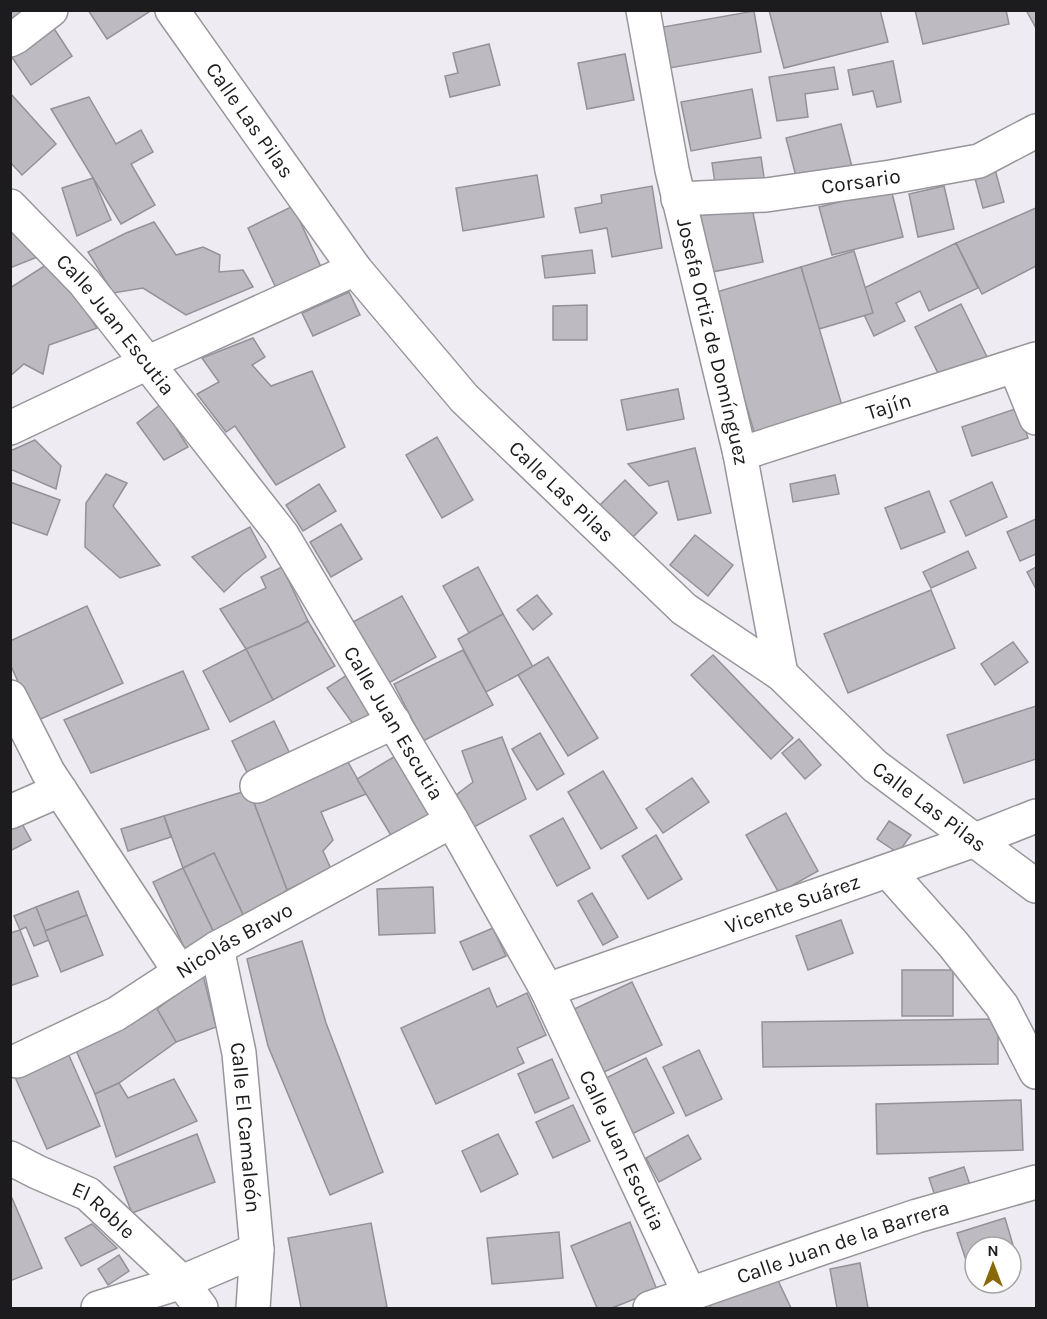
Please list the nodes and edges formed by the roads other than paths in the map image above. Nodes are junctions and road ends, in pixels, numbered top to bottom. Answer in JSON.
{"nodes":[{"id":1,"x":51,"y":10,"type":"edge"},
{"id":2,"x":172,"y":10,"type":"edge"},
{"id":3,"x":644,"y":10,"type":"edge"},
{"id":4,"x":10,"y":40,"type":"edge"},
{"id":5,"x":1036,"y":131,"type":"edge"},
{"id":6,"x":678,"y":199,"type":"junction"},
{"id":7,"x":10,"y":206,"type":"edge"},
{"id":8,"x":356,"y":269,"type":"junction"},
{"id":9,"x":1026,"y":362,"type":"edge"},
{"id":10,"x":147,"y":363,"type":"junction"},
{"id":11,"x":1036,"y":418,"type":"edge"},
{"id":12,"x":10,"y":428,"type":"edge"},
{"id":13,"x":740,"y":454,"type":"junction"},
{"id":14,"x":781,"y":674,"type":"junction"},
{"id":15,"x":10,"y":698,"type":"edge"},
{"id":16,"x":394,"y":722,"type":"junction"},
{"id":17,"x":256,"y":786,"type":"dead end"},
{"id":18,"x":60,"y":790,"type":"junction"},
{"id":19,"x":10,"y":812,"type":"edge"},
{"id":20,"x":1036,"y":816,"type":"edge"},
{"id":21,"x":452,"y":821,"type":"junction"},
{"id":22,"x":975,"y":840,"type":"junction"},
{"id":23,"x":888,"y":871,"type":"junction"},
{"id":24,"x":1036,"y":886,"type":"edge"},
{"id":25,"x":217,"y":948,"type":"junction"},
{"id":26,"x":180,"y":972,"type":"junction"},
{"id":27,"x":547,"y":990,"type":"junction"},
{"id":28,"x":17,"y":1062,"type":"dead end"},
{"id":29,"x":1036,"y":1072,"type":"edge"},
{"id":30,"x":10,"y":1158,"type":"edge"},
{"id":31,"x":1036,"y":1182,"type":"edge"},
{"id":32,"x":256,"y":1250,"type":"junction"},
{"id":33,"x":182,"y":1282,"type":"junction"},
{"id":34,"x":690,"y":1295,"type":"junction"},
{"id":35,"x":98,"y":1308,"type":"edge"},
{"id":36,"x":201,"y":1308,"type":"edge"},
{"id":37,"x":254,"y":1308,"type":"edge"},
{"id":38,"x":650,"y":1308,"type":"edge"}],
"edges":[{"from":1,"to":4,"type":"street"},
{"from":2,"to":8,"type":"street","name":"Calle Las Pilas"},
{"from":3,"to":6,"type":"street","name":"Josefa Ortiz de Domínguez"},
{"from":5,"to":6,"type":"street","name":"Corsario"},
{"from":6,"to":13,"type":"street","name":"Josefa Ortiz de Domínguez"},
{"from":7,"to":10,"type":"street","name":"Calle Juan Escutia"},
{"from":8,"to":10,"type":"street"},
{"from":8,"to":14,"type":"street","name":"Calle Las Pilas"},
{"from":9,"to":11,"type":"street"},
{"from":9,"to":13,"type":"street","name":"Tajín"},
{"from":10,"to":12,"type":"street"},
{"from":10,"to":16,"type":"street","name":"Calle Juan Escutia"},
{"from":13,"to":14,"type":"street","name":"Josefa Ortiz de Domínguez"},
{"from":14,"to":22,"type":"street","name":"Calle Las Pilas"},
{"from":15,"to":18,"type":"street"},
{"from":16,"to":17,"type":"street"},
{"from":16,"to":21,"type":"street","name":"Calle Juan Escutia"},
{"from":18,"to":19,"type":"street"},
{"from":18,"to":26,"type":"street"},
{"from":20,"to":22,"type":"street","name":"Vicente Suárez"},
{"from":21,"to":25,"type":"street","name":"Nicolás Bravo"},
{"from":21,"to":27,"type":"street","name":"Calle Juan Escutia"},
{"from":22,"to":23,"type":"street","name":"Vicente Suárez"},
{"from":22,"to":24,"type":"street","name":"Calle Las Pilas"},
{"from":23,"to":27,"type":"street","name":"Vicente Suárez"},
{"from":23,"to":29,"type":"street"},
{"from":25,"to":26,"type":"street","name":"Nicolás Bravo"},
{"from":25,"to":32,"type":"street","name":"Calle El Camaleón"},
{"from":26,"to":28,"type":"street","name":"Nicolás Bravo"},
{"from":27,"to":34,"type":"street","name":"Calle Juan Escutia"},
{"from":30,"to":33,"type":"street","name":"El Roble"},
{"from":31,"to":34,"type":"street","name":"Calle Juan de la Barrera"},
{"from":32,"to":33,"type":"street"},
{"from":32,"to":37,"type":"street","name":"Calle El Camaleón"},
{"from":33,"to":35,"type":"street"},
{"from":33,"to":36,"type":"street","name":"El Roble"},
{"from":34,"to":38,"type":"street","name":"Calle Juan de la Barrera"}]}
